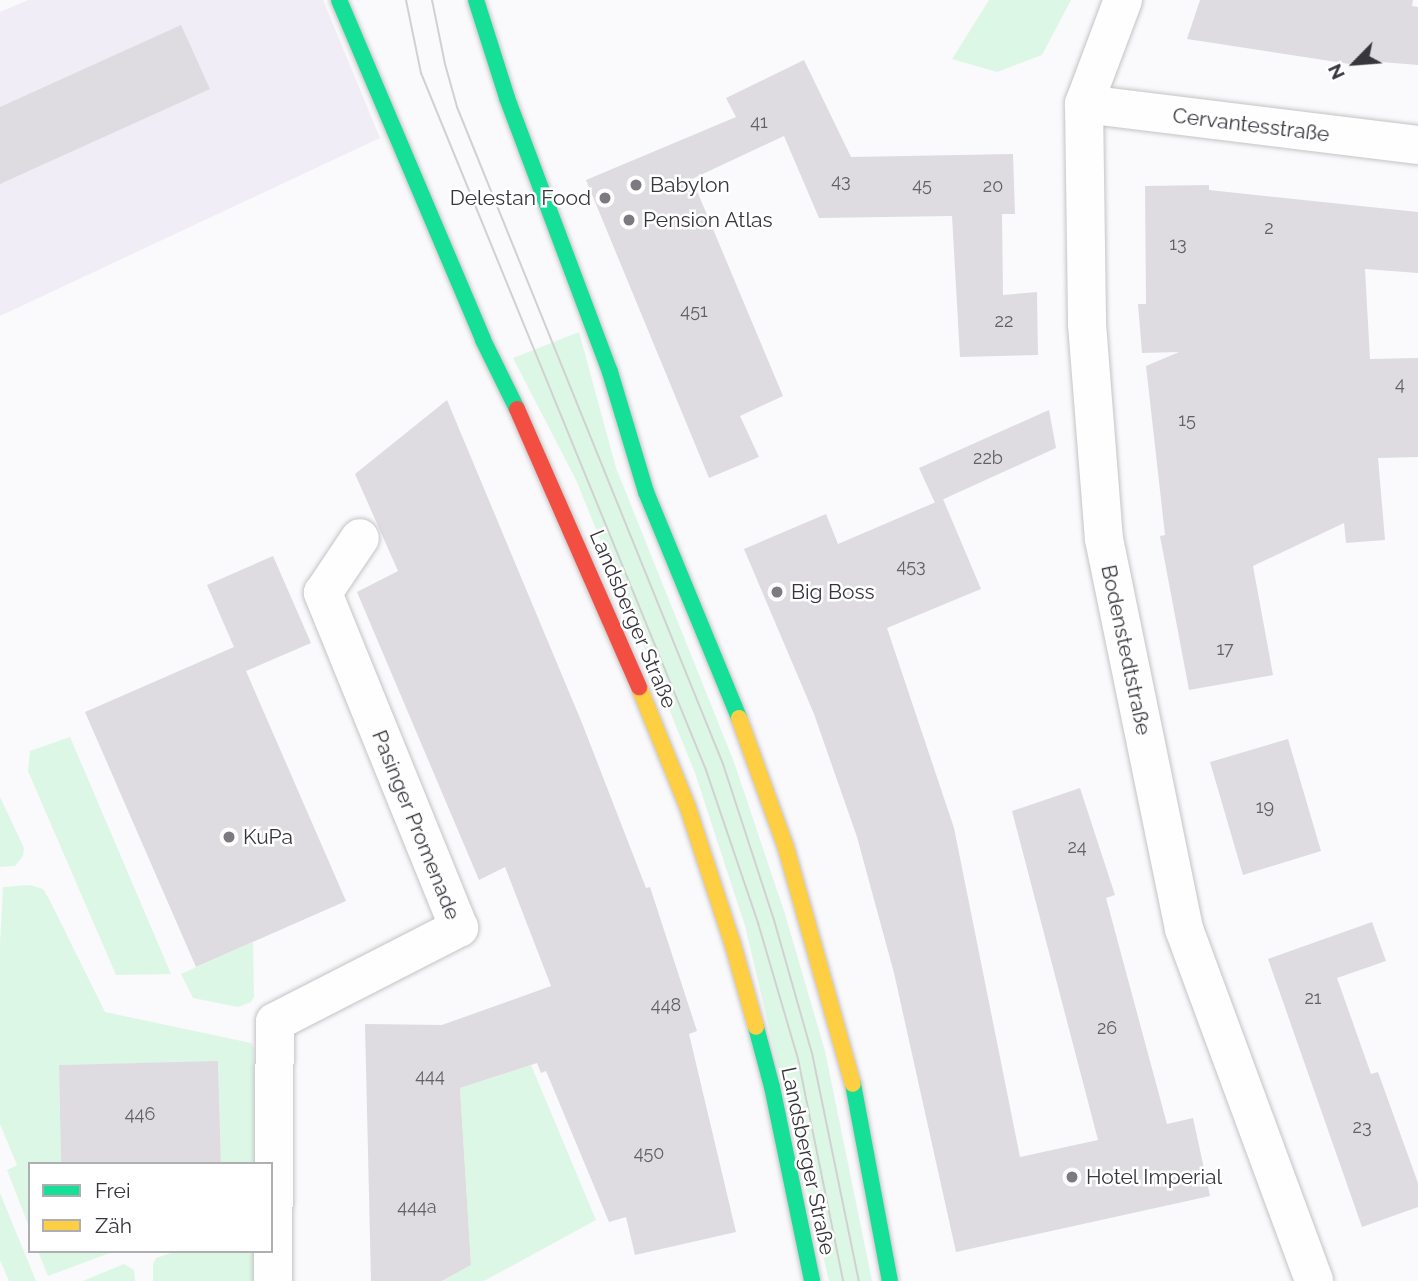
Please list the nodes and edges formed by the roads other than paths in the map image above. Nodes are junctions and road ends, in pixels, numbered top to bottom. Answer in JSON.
{"nodes":[{"id":1,"x":339,"y":0,"type":"edge"},
{"id":2,"x":476,"y":0,"type":"edge"},
{"id":3,"x":1123,"y":0,"type":"edge"},
{"id":4,"x":1084,"y":104,"type":"junction"},
{"id":5,"x":1418,"y":145,"type":"edge"},
{"id":6,"x":360,"y":538,"type":"dead end"},
{"id":7,"x":270,"y":1162,"type":"edge"},
{"id":8,"x":273,"y":1253,"type":"edge"},
{"id":9,"x":273,"y":1281,"type":"edge"},
{"id":10,"x":812,"y":1281,"type":"edge"},
{"id":11,"x":890,"y":1281,"type":"edge"},
{"id":12,"x":1314,"y":1281,"type":"edge"}],
"edges":[{"from":1,"to":10,"type":"street","name":"Landsberger Straße"},
{"from":2,"to":11,"type":"street"},
{"from":3,"to":4,"type":"street","name":"Bodenstedtstraße"},
{"from":4,"to":5,"type":"street","name":"Cervantesstraße"},
{"from":4,"to":12,"type":"street","name":"Bodenstedtstraße"},
{"from":6,"to":7,"type":"street","name":"Pasinger Promenade"},
{"from":8,"to":9,"type":"street","name":"Pasinger Promenade"}]}
